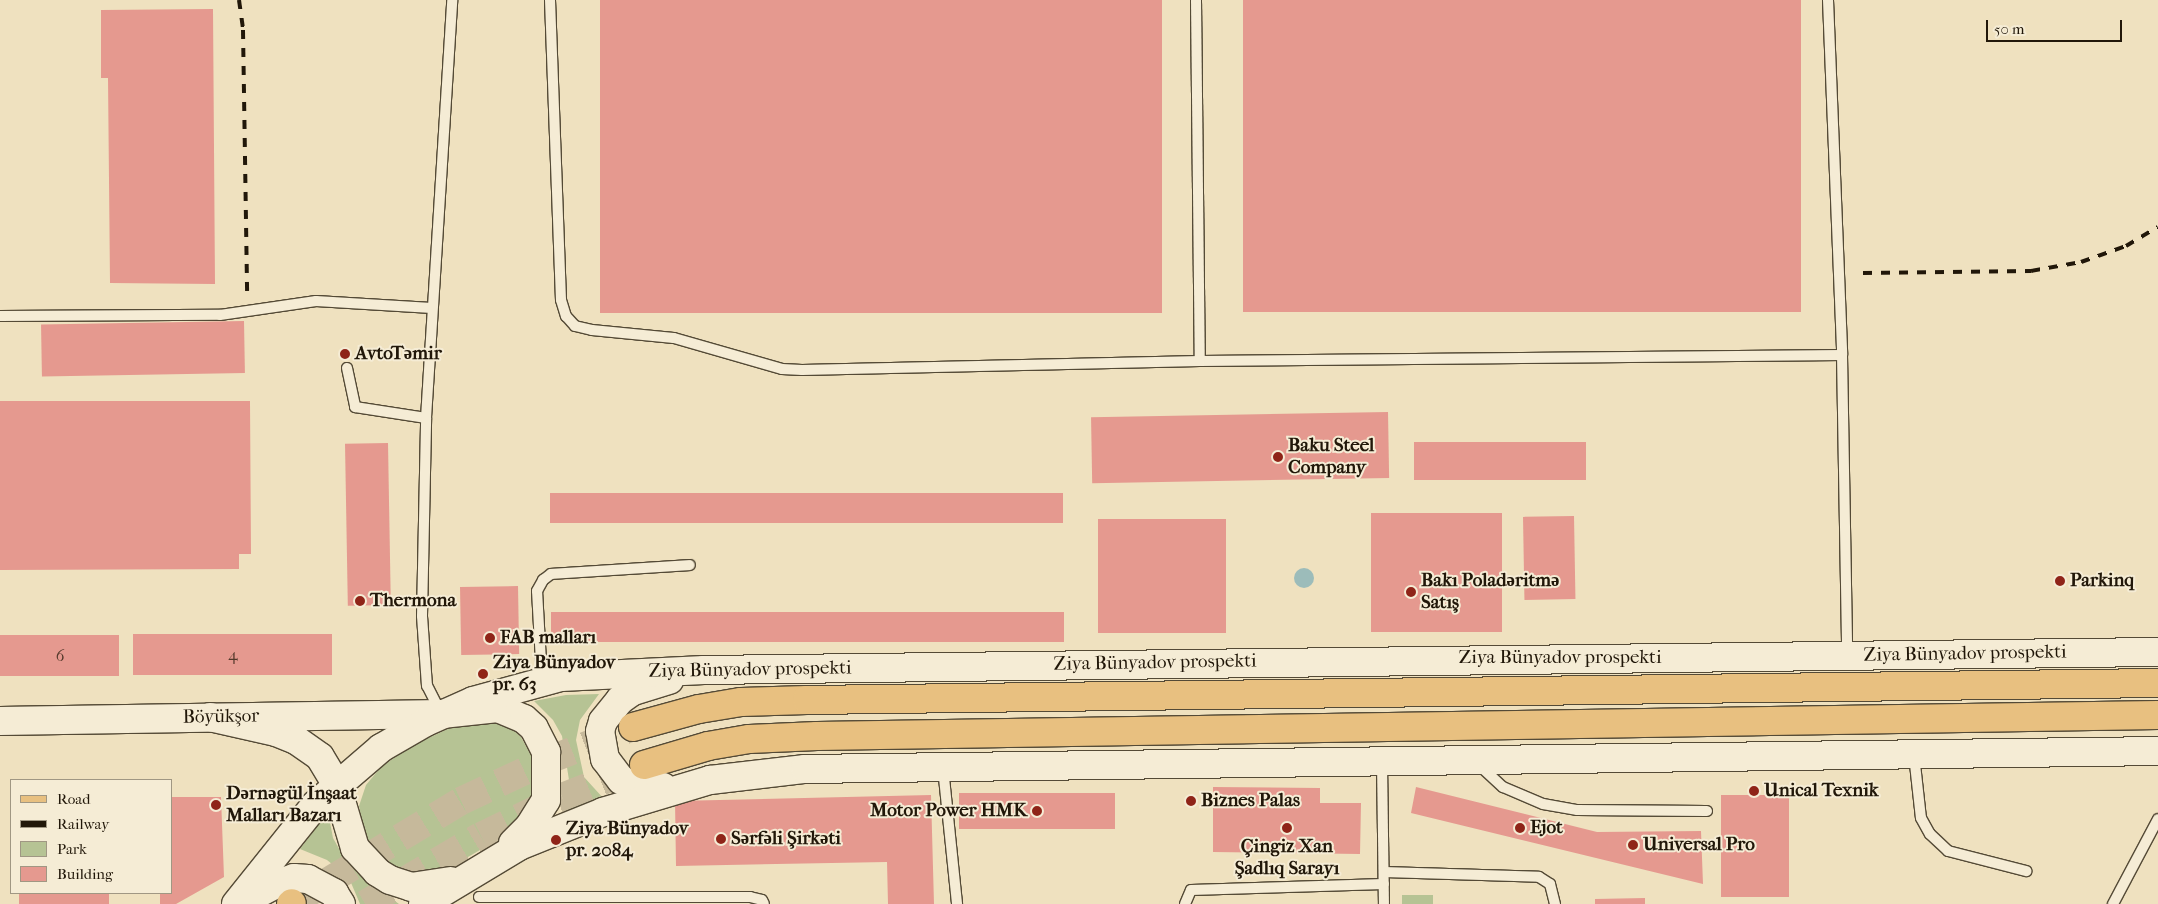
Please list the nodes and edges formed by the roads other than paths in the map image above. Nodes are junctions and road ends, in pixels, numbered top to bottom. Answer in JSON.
{"nodes":[{"id":1,"x":452,"y":0,"type":"edge"},
{"id":2,"x":550,"y":0,"type":"edge"},
{"id":3,"x":1196,"y":0,"type":"edge"},
{"id":4,"x":1828,"y":0,"type":"edge"},
{"id":5,"x":432,"y":308,"type":"junction"},
{"id":6,"x":0,"y":316,"type":"edge"},
{"id":7,"x":1842,"y":355,"type":"junction"},
{"id":8,"x":1200,"y":361,"type":"junction"},
{"id":9,"x":347,"y":368,"type":"dead end"},
{"id":10,"x":426,"y":418,"type":"junction"},
{"id":11,"x":690,"y":565,"type":"dead end"},
{"id":12,"x":2158,"y":652,"type":"edge"},
{"id":13,"x":1847,"y":656,"type":"junction"},
{"id":14,"x":704,"y":670,"type":"junction"},
{"id":15,"x":542,"y":681,"type":"junction"},
{"id":16,"x":2158,"y":683,"type":"edge"},
{"id":17,"x":442,"y":714,"type":"junction"},
{"id":18,"x":2158,"y":715,"type":"edge"},
{"id":19,"x":210,"y":717,"type":"junction"},
{"id":20,"x":0,"y":721,"type":"edge"},
{"id":21,"x":633,"y":727,"type":"tunnel mouth"},
{"id":22,"x":2158,"y":751,"type":"edge"},
{"id":23,"x":1914,"y":754,"type":"junction"},
{"id":24,"x":1474,"y":760,"type":"junction"},
{"id":25,"x":1382,"y":762,"type":"junction"},
{"id":26,"x":644,"y":765,"type":"tunnel mouth"},
{"id":27,"x":943,"y":767,"type":"junction"},
{"id":28,"x":336,"y":784,"type":"junction"},
{"id":29,"x":682,"y":786,"type":"junction"},
{"id":30,"x":1707,"y":811,"type":"dead end"},
{"id":31,"x":2158,"y":819,"type":"edge"},
{"id":32,"x":2026,"y":870,"type":"dead end"},
{"id":33,"x":1384,"y":872,"type":"junction"},
{"id":34,"x":1384,"y":884,"type":"junction"},
{"id":35,"x":476,"y":892,"type":"edge"},
{"id":36,"x":598,"y":901,"type":"edge"},
{"id":37,"x":238,"y":904,"type":"edge"},
{"id":38,"x":341,"y":904,"type":"edge"},
{"id":39,"x":423,"y":904,"type":"edge"},
{"id":40,"x":764,"y":904,"type":"edge"},
{"id":41,"x":957,"y":904,"type":"edge"},
{"id":42,"x":1185,"y":904,"type":"edge"},
{"id":43,"x":1384,"y":904,"type":"edge"},
{"id":44,"x":1555,"y":904,"type":"edge"},
{"id":45,"x":2113,"y":904,"type":"edge"}],
"edges":[{"from":1,"to":5,"type":"lane"},
{"from":2,"to":8,"type":"lane"},
{"from":3,"to":8,"type":"lane"},
{"from":4,"to":7,"type":"lane"},
{"from":5,"to":6,"type":"lane"},
{"from":5,"to":10,"type":"lane"},
{"from":7,"to":8,"type":"lane"},
{"from":7,"to":13,"type":"lane"},
{"from":9,"to":10,"type":"lane"},
{"from":10,"to":17,"type":"lane"},
{"from":11,"to":15,"type":"lane"},
{"from":12,"to":13,"type":"main road","name":"Ziya Bünyadov prospekti"},
{"from":13,"to":14,"type":"main road","name":"Ziya Bünyadov prospekti"},
{"from":14,"to":15,"type":"main road","name":"Ziya Bünyadov prospekti"},
{"from":14,"to":29,"type":"main road"},
{"from":15,"to":17,"type":"main road","name":"Ziya Bünyadov prospekti"},
{"from":16,"to":21,"type":"main road","name":"Ziya Bünyadov prospekti"},
{"from":17,"to":19,"type":"main road","name":"Böyükşor"},
{"from":17,"to":28,"type":"main road","name":"Ziya Bünyadov prospekti"},
{"from":17,"to":35,"type":"main road"},
{"from":18,"to":26,"type":"main road"},
{"from":19,"to":20,"type":"main road","name":"Böyükşor"},
{"from":19,"to":28,"type":"main road"},
{"from":22,"to":23,"type":"main road"},
{"from":23,"to":24,"type":"main road"},
{"from":23,"to":32,"type":"lane"},
{"from":24,"to":25,"type":"main road"},
{"from":24,"to":30,"type":"lane"},
{"from":25,"to":27,"type":"main road"},
{"from":25,"to":33,"type":"lane"},
{"from":27,"to":29,"type":"main road"},
{"from":27,"to":41,"type":"lane"},
{"from":28,"to":35,"type":"main road"},
{"from":28,"to":37,"type":"main road","name":"Ziya Bünyadov prospekti"},
{"from":29,"to":35,"type":"main road"},
{"from":31,"to":45,"type":"lane"},
{"from":33,"to":34,"type":"lane"},
{"from":33,"to":44,"type":"lane"},
{"from":34,"to":42,"type":"lane"},
{"from":34,"to":43,"type":"lane"},
{"from":35,"to":36,"type":"lane"},
{"from":35,"to":39,"type":"main road"},
{"from":36,"to":40,"type":"lane"},
{"from":37,"to":38,"type":"main road"}]}
